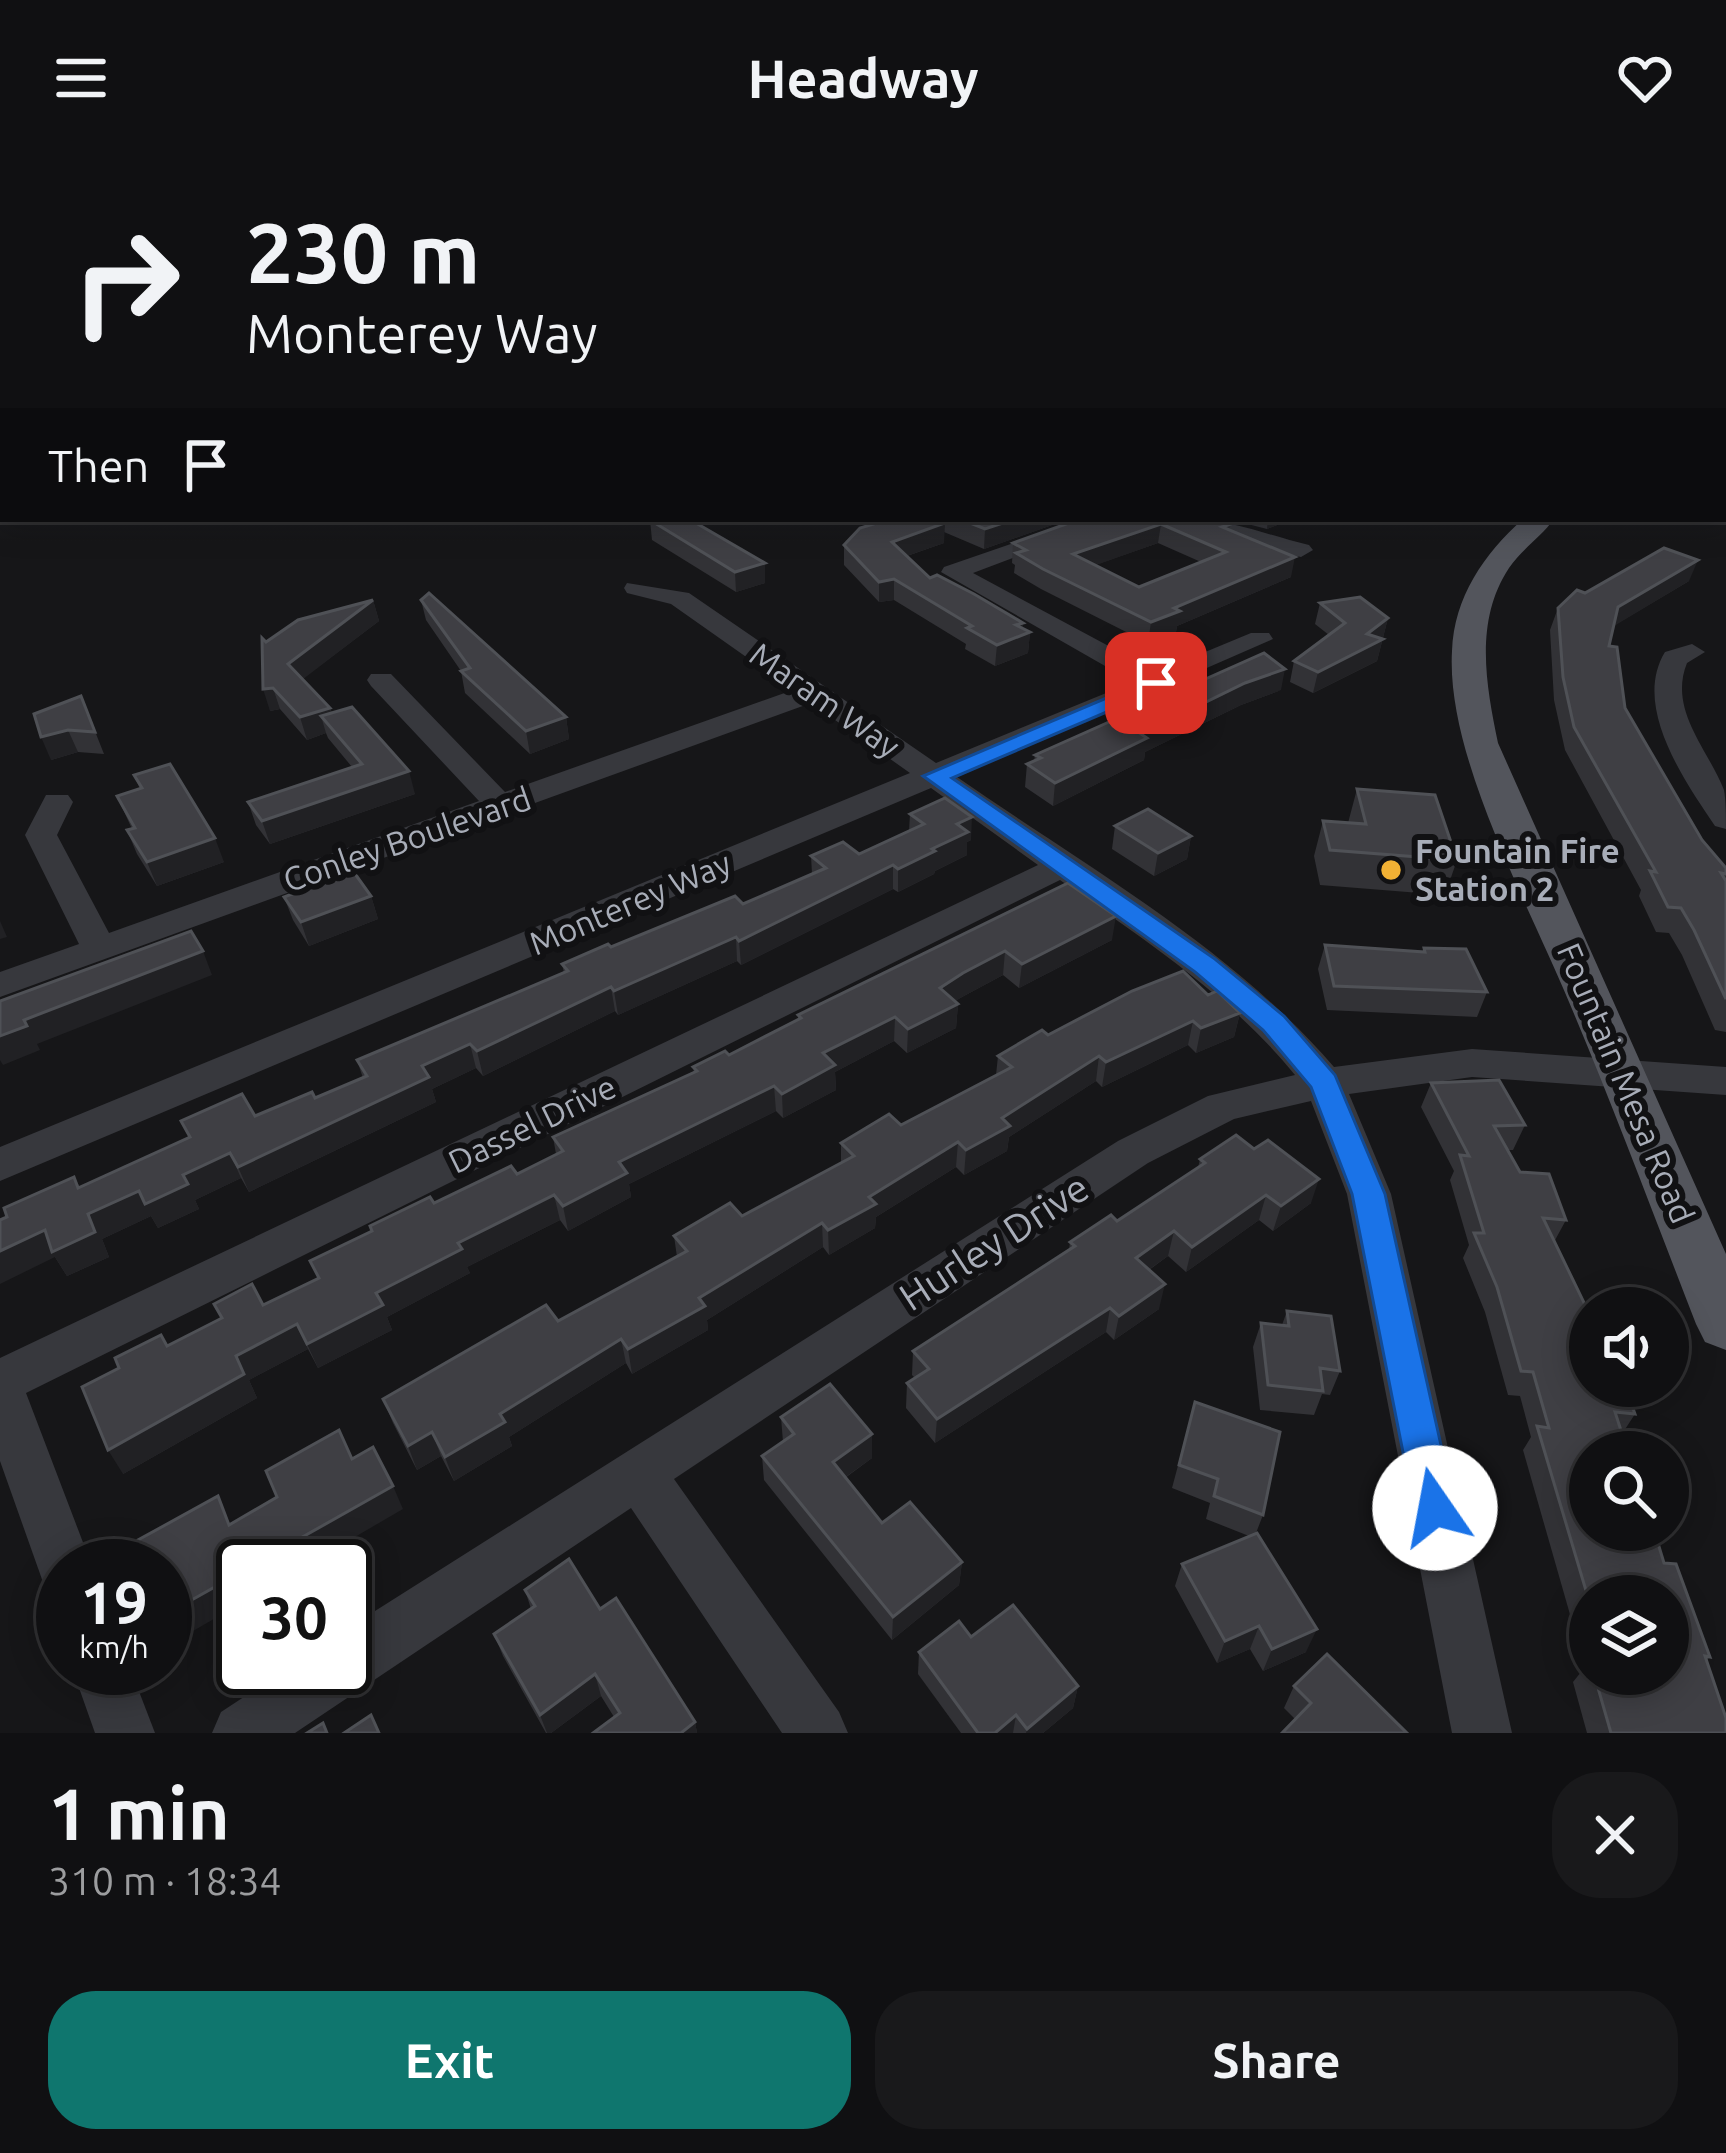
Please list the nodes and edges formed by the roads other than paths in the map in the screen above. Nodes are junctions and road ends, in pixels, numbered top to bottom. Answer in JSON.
{"nodes":[{"id":1,"x":1096,"y":522,"type":"edge"},
{"id":2,"x":1209,"y":522,"type":"edge"},
{"id":3,"x":1536,"y":522,"type":"edge"},
{"id":4,"x":1300,"y":550,"type":"dead end"},
{"id":5,"x":636,"y":589,"type":"dead end"},
{"id":6,"x":1260,"y":639,"type":"dead end"},
{"id":7,"x":1693,"y":652,"type":"dead end"},
{"id":8,"x":381,"y":680,"type":"dead end"},
{"id":9,"x":1156,"y":683,"type":"junction"},
{"id":10,"x":814,"y":692,"type":"junction"},
{"id":11,"x":935,"y":776,"type":"junction"},
{"id":12,"x":57,"y":802,"type":"dead end"},
{"id":13,"x":501,"y":806,"type":"junction"},
{"id":14,"x":1726,"y":819,"type":"edge"},
{"id":15,"x":1064,"y":866,"type":"junction"},
{"id":16,"x":99,"y":948,"type":"junction"},
{"id":17,"x":0,"y":985,"type":"edge"},
{"id":18,"x":1625,"y":1076,"type":"junction"},
{"id":19,"x":1726,"y":1081,"type":"edge"},
{"id":20,"x":1324,"y":1083,"type":"junction"},
{"id":21,"x":0,"y":1165,"type":"edge"},
{"id":22,"x":1726,"y":1324,"type":"edge"},
{"id":23,"x":0,"y":1386,"type":"edge"},
{"id":24,"x":637,"y":1471,"type":"junction"},
{"id":25,"x":54,"y":1539,"type":"edge"},
{"id":26,"x":372,"y":1646,"type":"edge"},
{"id":27,"x":111,"y":1695,"type":"edge"},
{"id":28,"x":299,"y":1695,"type":"edge"},
{"id":29,"x":125,"y":1733,"type":"edge"},
{"id":30,"x":242,"y":1733,"type":"edge"},
{"id":31,"x":818,"y":1733,"type":"edge"},
{"id":32,"x":1482,"y":1733,"type":"edge"}],
"edges":[{"from":1,"to":9,"type":"street"},
{"from":2,"to":4,"type":"street"},
{"from":3,"to":18,"type":"main road","name":"Fountain Mesa Road"},
{"from":5,"to":10,"type":"street","name":"Maram Way"},
{"from":6,"to":9,"type":"street","name":"Monterey Way"},
{"from":7,"to":14,"type":"street"},
{"from":8,"to":13,"type":"street"},
{"from":9,"to":11,"type":"street","name":"Monterey Way"},
{"from":10,"to":11,"type":"street","name":"Maram Way"},
{"from":10,"to":13,"type":"street","name":"Conley Boulevard"},
{"from":11,"to":15,"type":"street","name":"Maram Way"},
{"from":11,"to":21,"type":"street","name":"Monterey Way"},
{"from":12,"to":16,"type":"street"},
{"from":13,"to":16,"type":"street","name":"Conley Boulevard"},
{"from":15,"to":20,"type":"street","name":"Maram Way"},
{"from":15,"to":23,"type":"street","name":"Dassel Drive"},
{"from":16,"to":17,"type":"street","name":"Conley Boulevard"},
{"from":18,"to":19,"type":"street","name":"Hurley Drive"},
{"from":18,"to":20,"type":"street","name":"Hurley Drive"},
{"from":18,"to":22,"type":"main road","name":"Fountain Mesa Road"},
{"from":20,"to":24,"type":"street","name":"Hurley Drive"},
{"from":20,"to":32,"type":"street","name":"Maram Way"},
{"from":23,"to":25,"type":"street"},
{"from":24,"to":26,"type":"street","name":"Hurley Drive"},
{"from":24,"to":31,"type":"street"},
{"from":27,"to":29,"type":"street"},
{"from":28,"to":30,"type":"street","name":"Hurley Drive"}]}
